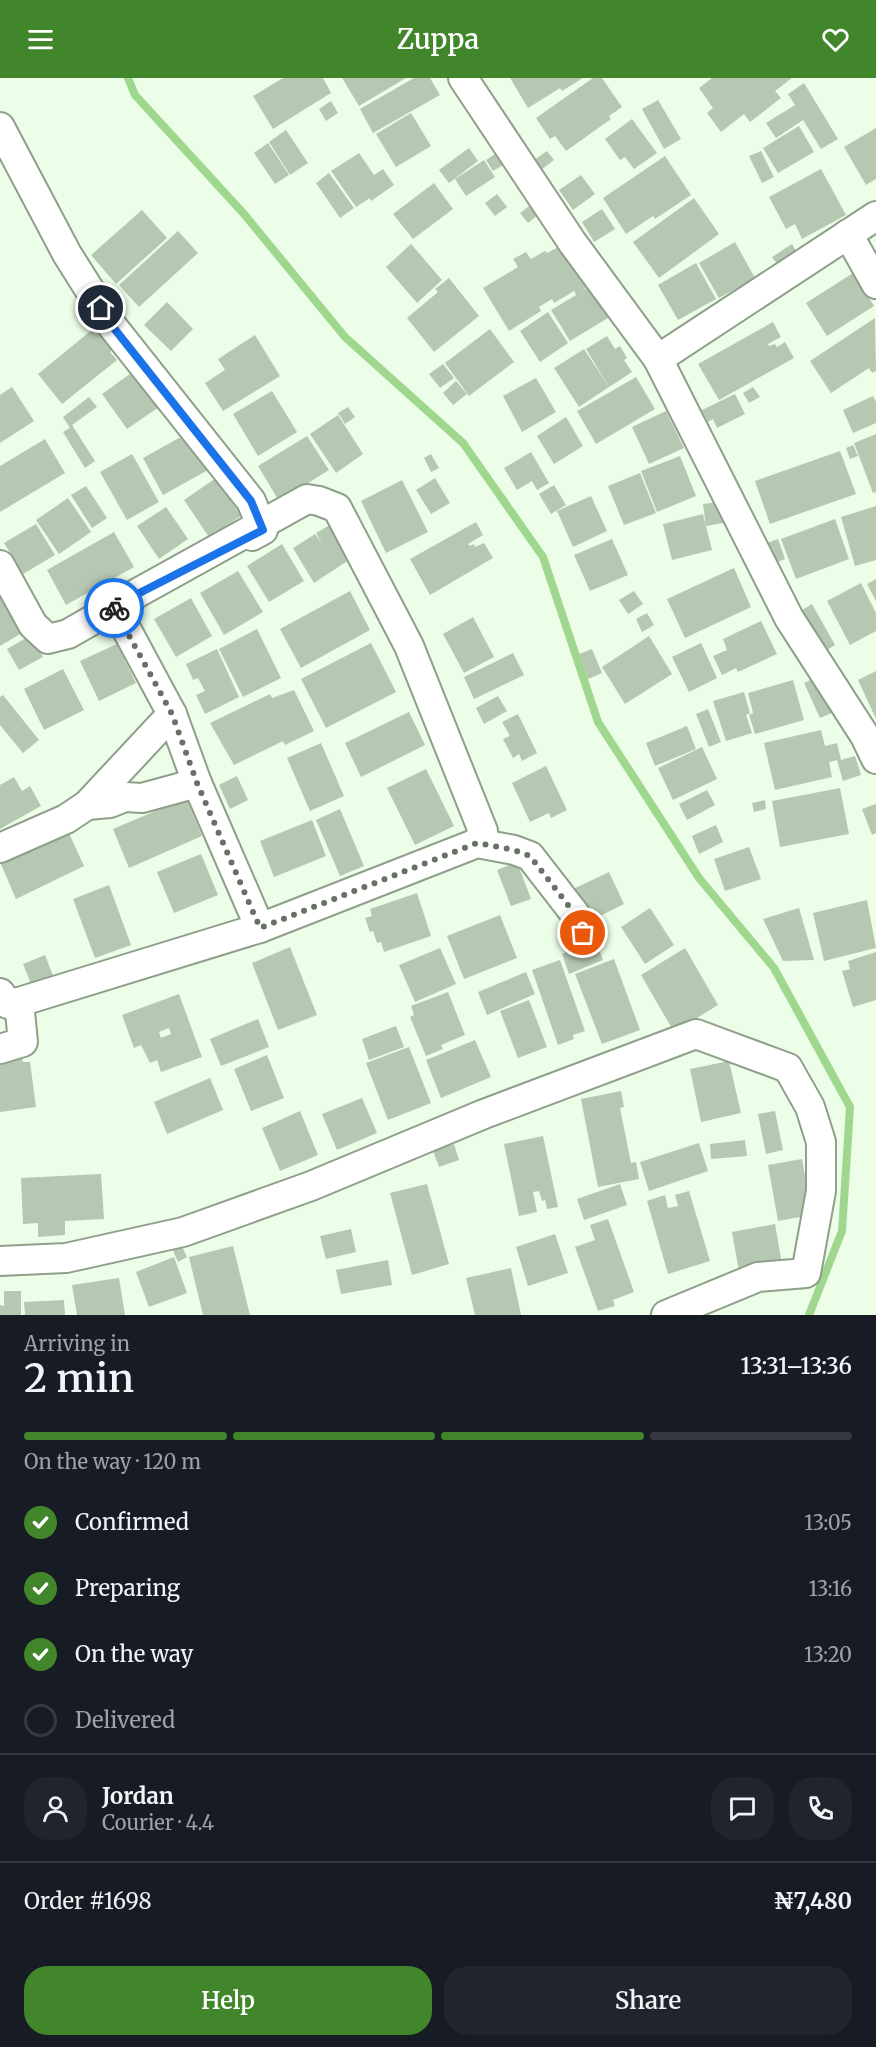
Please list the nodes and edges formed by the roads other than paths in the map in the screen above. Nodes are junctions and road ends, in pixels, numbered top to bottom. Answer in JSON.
{"nodes":[{"id":1,"x":463,"y":78,"type":"edge"},
{"id":2,"x":0,"y":127,"type":"edge"},
{"id":3,"x":876,"y":216,"type":"edge"},
{"id":4,"x":848,"y":234,"type":"junction"},
{"id":5,"x":876,"y":284,"type":"edge"},
{"id":6,"x":658,"y":359,"type":"junction"},
{"id":7,"x":0,"y":565,"type":"edge"},
{"id":8,"x":114,"y":606,"type":"junction"},
{"id":9,"x":172,"y":714,"type":"junction"},
{"id":10,"x":872,"y":742,"type":"edge"},
{"id":11,"x":197,"y":783,"type":"junction"},
{"id":12,"x":87,"y":805,"type":"junction"},
{"id":13,"x":477,"y":843,"type":"junction"},
{"id":14,"x":0,"y":848,"type":"edge"},
{"id":15,"x":260,"y":928,"type":"junction"},
{"id":16,"x":583,"y":933,"type":"dead end"},
{"id":17,"x":10,"y":997,"type":"edge"},
{"id":18,"x":0,"y":1049,"type":"edge"},
{"id":19,"x":0,"y":1261,"type":"edge"},
{"id":20,"x":666,"y":1315,"type":"edge"}],
"edges":[{"from":1,"to":6,"type":"street"},
{"from":2,"to":8,"type":"street"},
{"from":3,"to":4,"type":"street"},
{"from":4,"to":5,"type":"street"},
{"from":4,"to":6,"type":"street"},
{"from":6,"to":10,"type":"street"},
{"from":7,"to":8,"type":"street"},
{"from":8,"to":9,"type":"street"},
{"from":8,"to":13,"type":"street"},
{"from":9,"to":11,"type":"street"},
{"from":9,"to":12,"type":"street"},
{"from":11,"to":12,"type":"street"},
{"from":11,"to":15,"type":"street"},
{"from":12,"to":14,"type":"street"},
{"from":13,"to":15,"type":"street"},
{"from":13,"to":16,"type":"street"},
{"from":15,"to":17,"type":"street"},
{"from":17,"to":18,"type":"street"},
{"from":19,"to":20,"type":"street"}]}
